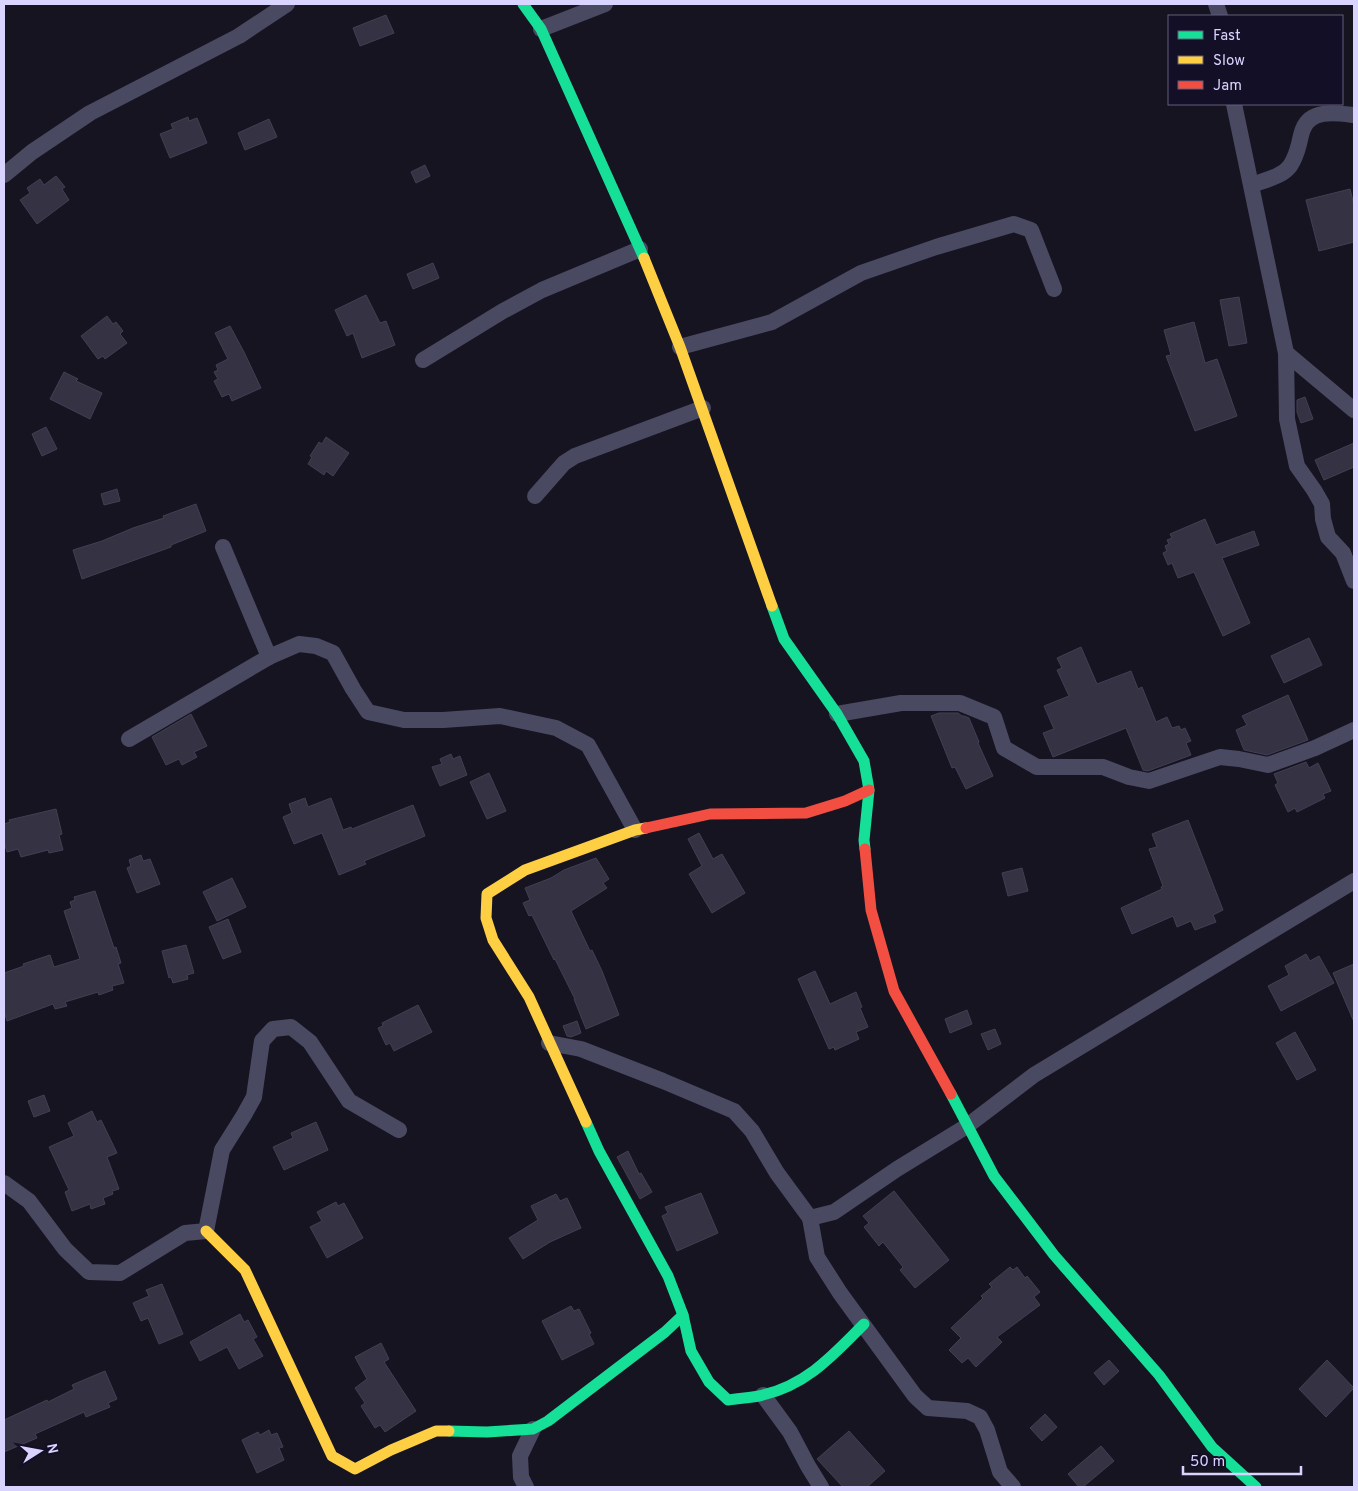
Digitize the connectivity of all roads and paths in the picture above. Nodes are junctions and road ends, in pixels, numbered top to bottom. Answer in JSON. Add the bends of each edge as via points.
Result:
{"nodes":[{"id":1,"x":287,"y":4,"type":"edge"},
{"id":2,"x":523,"y":4,"type":"edge"},
{"id":3,"x":605,"y":4,"type":"edge"},
{"id":4,"x":541,"y":29,"type":"junction"},
{"id":5,"x":1234,"y":105,"type":"edge"},
{"id":6,"x":1354,"y":114,"type":"edge"},
{"id":7,"x":4,"y":175,"type":"edge"},
{"id":8,"x":1252,"y":185,"type":"junction"},
{"id":9,"x":640,"y":249,"type":"junction"},
{"id":10,"x":1054,"y":289,"type":"dead end"},
{"id":11,"x":680,"y":346,"type":"junction"},
{"id":12,"x":1286,"y":353,"type":"junction"},
{"id":13,"x":423,"y":360,"type":"dead end"},
{"id":14,"x":703,"y":408,"type":"junction"},
{"id":15,"x":1354,"y":410,"type":"edge"},
{"id":16,"x":535,"y":496,"type":"dead end"},
{"id":17,"x":223,"y":547,"type":"dead end"},
{"id":18,"x":1354,"y":581,"type":"edge"},
{"id":19,"x":269,"y":657,"type":"junction"},
{"id":20,"x":837,"y":714,"type":"junction"},
{"id":21,"x":1354,"y":730,"type":"edge"},
{"id":22,"x":129,"y":739,"type":"dead end"},
{"id":23,"x":869,"y":790,"type":"junction"},
{"id":24,"x":635,"y":830,"type":"junction"},
{"id":25,"x":1354,"y":881,"type":"edge"},
{"id":26,"x":549,"y":1043,"type":"junction"},
{"id":27,"x":968,"y":1126,"type":"junction"},
{"id":28,"x":399,"y":1130,"type":"dead end"},
{"id":29,"x":4,"y":1183,"type":"edge"},
{"id":30,"x":810,"y":1218,"type":"junction"},
{"id":31,"x":206,"y":1231,"type":"junction"},
{"id":32,"x":683,"y":1315,"type":"junction"},
{"id":33,"x":864,"y":1324,"type":"junction"},
{"id":34,"x":763,"y":1395,"type":"junction"},
{"id":35,"x":533,"y":1429,"type":"junction"},
{"id":36,"x":526,"y":1487,"type":"edge"},
{"id":37,"x":821,"y":1487,"type":"edge"},
{"id":38,"x":1013,"y":1487,"type":"edge"},
{"id":39,"x":1256,"y":1487,"type":"edge"}],
"edges":[{"from":1,"to":7,"type":"street","via":[[239,36],[90,113]]},
{"from":2,"to":4,"type":"street"},
{"from":3,"to":4,"type":"street"},
{"from":4,"to":9,"type":"street"},
{"from":5,"to":8,"type":"street"},
{"from":6,"to":8,"type":"street","via":[[1332,113],[1308,120],[1290,166]]},
{"from":8,"to":12,"type":"street"},
{"from":9,"to":11,"type":"street"},
{"from":9,"to":13,"type":"street","via":[[542,290]]},
{"from":10,"to":11,"type":"street","via":[[1031,230],[1014,224],[861,273],[772,322]]},
{"from":11,"to":14,"type":"street"},
{"from":12,"to":15,"type":"street"},
{"from":12,"to":18,"type":"street","via":[[1287,419],[1297,466],[1322,504],[1328,538],[1343,553]]},
{"from":14,"to":16,"type":"street","via":[[575,456],[564,463]]},
{"from":14,"to":20,"type":"street","via":[[784,639]]},
{"from":17,"to":19,"type":"street"},
{"from":19,"to":22,"type":"street"},
{"from":19,"to":24,"type":"street","via":[[299,644],[333,653],[368,712],[404,720],[500,716],[556,728],[588,745]]},
{"from":20,"to":21,"type":"street","via":[[901,703],[960,703],[994,718],[1004,748],[1037,767],[1103,767],[1129,777],[1149,780],[1220,757],[1268,765]]},
{"from":20,"to":23,"type":"street","via":[[864,761]]},
{"from":23,"to":24,"type":"street","via":[[806,812],[710,814]]},
{"from":23,"to":27,"type":"street","via":[[864,840],[872,910],[894,991]]},
{"from":24,"to":26,"type":"street","via":[[525,870],[487,894],[486,918],[493,940],[528,997]]},
{"from":25,"to":27,"type":"street","via":[[1034,1075]]},
{"from":26,"to":30,"type":"street","via":[[581,1049],[734,1111],[752,1131],[776,1174]]},
{"from":26,"to":32,"type":"street","via":[[599,1151],[668,1276]]},
{"from":27,"to":30,"type":"street","via":[[834,1212]]},
{"from":27,"to":39,"type":"street","via":[[994,1176],[1054,1255],[1159,1375],[1212,1447]]},
{"from":28,"to":31,"type":"street","via":[[349,1101],[310,1042],[291,1027],[273,1029],[262,1040],[254,1097],[222,1150]]},
{"from":29,"to":31,"type":"street","via":[[29,1201],[65,1249],[89,1272],[120,1273],[185,1232]]},
{"from":30,"to":33,"type":"street","via":[[817,1257]]},
{"from":31,"to":35,"type":"street","via":[[245,1270],[332,1456],[355,1469],[436,1430],[487,1432]]},
{"from":32,"to":34,"type":"street","via":[[692,1351],[709,1382],[728,1400]]},
{"from":32,"to":35,"type":"street","via":[[548,1421]]},
{"from":33,"to":34,"type":"street","via":[[824,1364],[796,1383]]},
{"from":33,"to":38,"type":"street","via":[[915,1396],[928,1408],[967,1411],[980,1417],[1000,1472]]},
{"from":34,"to":37,"type":"street","via":[[790,1432]]},
{"from":35,"to":36,"type":"street","via":[[520,1456],[521,1477]]}]}
